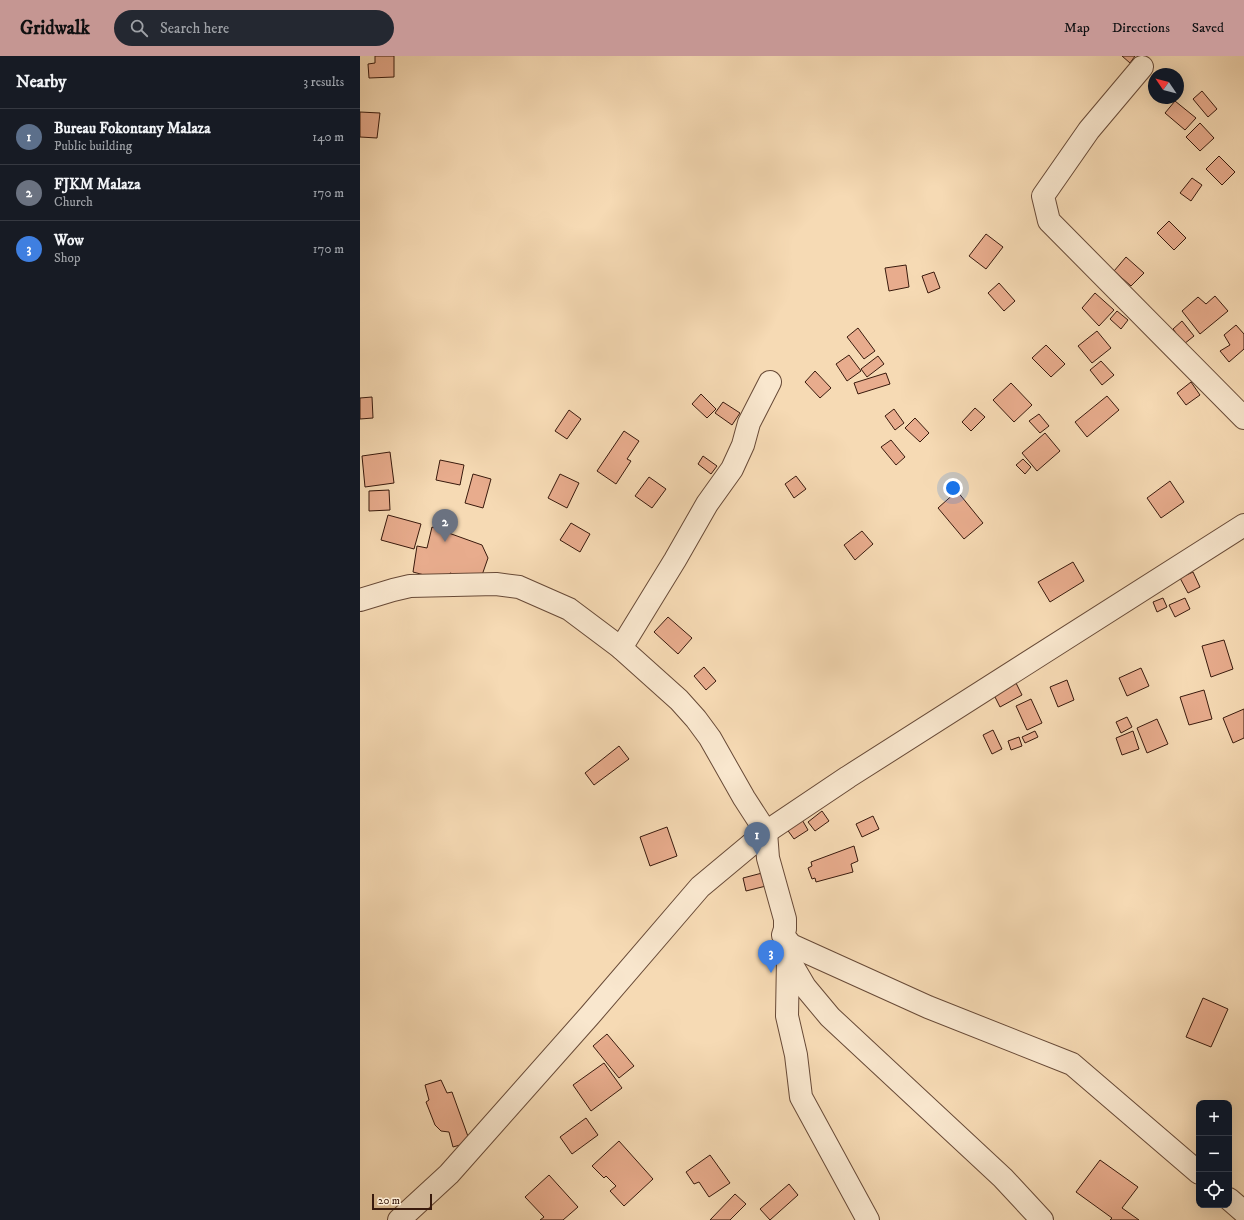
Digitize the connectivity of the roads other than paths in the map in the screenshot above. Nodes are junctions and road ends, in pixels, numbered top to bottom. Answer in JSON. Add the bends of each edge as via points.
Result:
{"nodes":[{"id":1,"x":1142,"y":67,"type":"dead end"},
{"id":2,"x":770,"y":382,"type":"dead end"},
{"id":3,"x":1244,"y":418,"type":"edge"},
{"id":4,"x":1244,"y":525,"type":"edge"},
{"id":5,"x":360,"y":600,"type":"edge"},
{"id":6,"x":621,"y":648,"type":"junction"},
{"id":7,"x":766,"y":832,"type":"junction"},
{"id":8,"x":789,"y":952,"type":"junction"},
{"id":9,"x":1198,"y":1172,"type":"edge"},
{"id":10,"x":1232,"y":1202,"type":"edge"},
{"id":11,"x":1244,"y":1212,"type":"edge"},
{"id":12,"x":399,"y":1220,"type":"edge"},
{"id":13,"x":868,"y":1220,"type":"edge"},
{"id":14,"x":1042,"y":1220,"type":"edge"}],
"edges":[{"from":1,"to":3,"type":"street","via":[[1089,130],[1043,196],[1049,222]]},
{"from":2,"to":6,"type":"street","via":[[749,422],[743,445],[732,469],[707,504]]},
{"from":4,"to":7,"type":"street"},
{"from":5,"to":6,"type":"street","via":[[410,586],[496,584],[519,588],[568,609]]},
{"from":6,"to":7,"type":"street","via":[[679,700],[696,719]]},
{"from":7,"to":8,"type":"street","via":[[768,858],[785,919],[783,935]]},
{"from":7,"to":12,"type":"street","via":[[700,887],[449,1174]]},
{"from":8,"to":9,"type":"street","via":[[1072,1064]]},
{"from":8,"to":13,"type":"street","via":[[787,1016],[796,1055],[801,1097]]},
{"from":8,"to":14,"type":"street","via":[[805,987],[830,1017],[1003,1178]]},
{"from":10,"to":11,"type":"street"}]}
